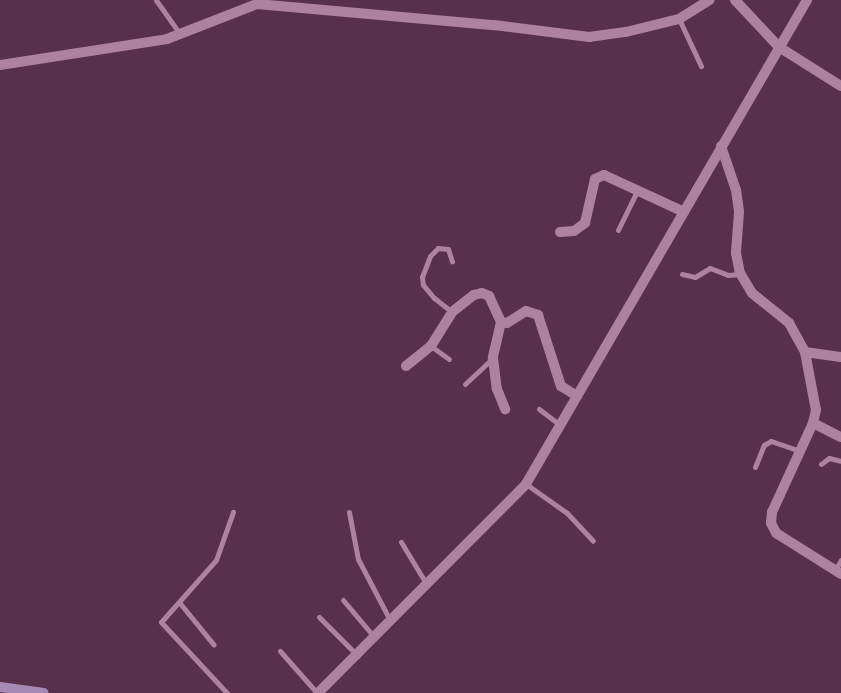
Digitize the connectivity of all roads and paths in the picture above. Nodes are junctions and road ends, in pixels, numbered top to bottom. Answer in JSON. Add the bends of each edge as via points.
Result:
{"nodes":[{"id":1,"x":156,"y":0,"type":"edge"},
{"id":2,"x":710,"y":0,"type":"edge"},
{"id":3,"x":735,"y":0,"type":"edge"},
{"id":4,"x":806,"y":0,"type":"edge"},
{"id":5,"x":252,"y":3,"type":"edge"},
{"id":6,"x":679,"y":19,"type":"junction"},
{"id":7,"x":180,"y":35,"type":"junction"},
{"id":8,"x":779,"y":47,"type":"junction"},
{"id":9,"x":0,"y":65,"type":"edge"},
{"id":10,"x":701,"y":66,"type":"dead end"},
{"id":11,"x":841,"y":86,"type":"edge"},
{"id":12,"x":721,"y":146,"type":"junction"},
{"id":13,"x":638,"y":188,"type":"junction"},
{"id":14,"x":684,"y":212,"type":"junction"},
{"id":15,"x":618,"y":230,"type":"dead end"},
{"id":16,"x":560,"y":232,"type":"dead end"},
{"id":17,"x":452,"y":261,"type":"dead end"},
{"id":18,"x":682,"y":274,"type":"dead end"},
{"id":19,"x":740,"y":274,"type":"junction"},
{"id":20,"x":452,"y":312,"type":"junction"},
{"id":21,"x":501,"y":322,"type":"junction"},
{"id":22,"x":431,"y":346,"type":"junction"},
{"id":23,"x":805,"y":352,"type":"junction"},
{"id":24,"x":841,"y":357,"type":"edge"},
{"id":25,"x":493,"y":358,"type":"junction"},
{"id":26,"x":449,"y":359,"type":"dead end"},
{"id":27,"x":406,"y":366,"type":"dead end"},
{"id":28,"x":465,"y":384,"type":"dead end"},
{"id":29,"x":577,"y":396,"type":"junction"},
{"id":30,"x":505,"y":409,"type":"dead end"},
{"id":31,"x":540,"y":409,"type":"dead end"},
{"id":32,"x":813,"y":423,"type":"junction"},
{"id":33,"x":560,"y":425,"type":"junction"},
{"id":34,"x":841,"y":437,"type":"edge"},
{"id":35,"x":800,"y":452,"type":"junction"},
{"id":36,"x":841,"y":461,"type":"edge"},
{"id":37,"x":821,"y":464,"type":"dead end"},
{"id":38,"x":755,"y":467,"type":"dead end"},
{"id":39,"x":526,"y":484,"type":"junction"},
{"id":40,"x":233,"y":512,"type":"dead end"},
{"id":41,"x":349,"y":512,"type":"dead end"},
{"id":42,"x":592,"y":541,"type":"dead end"},
{"id":43,"x":401,"y":542,"type":"dead end"},
{"id":44,"x":841,"y":560,"type":"edge"},
{"id":45,"x":838,"y":572,"type":"edge"},
{"id":46,"x":427,"y":585,"type":"junction"},
{"id":47,"x":343,"y":600,"type":"dead end"},
{"id":48,"x":179,"y":602,"type":"junction"},
{"id":49,"x":319,"y":617,"type":"dead end"},
{"id":50,"x":391,"y":623,"type":"junction"},
{"id":51,"x":376,"y":638,"type":"junction"},
{"id":52,"x":214,"y":644,"type":"dead end"},
{"id":53,"x":280,"y":651,"type":"dead end"},
{"id":54,"x":358,"y":656,"type":"junction"},
{"id":55,"x":0,"y":687,"type":"edge"},
{"id":56,"x":44,"y":693,"type":"edge"},
{"id":57,"x":227,"y":693,"type":"edge"},
{"id":58,"x":318,"y":693,"type":"edge"}],
"edges":[{"from":1,"to":7,"type":"lane"},
{"from":2,"to":6,"type":"street"},
{"from":3,"to":8,"type":"street"},
{"from":4,"to":8,"type":"street"},
{"from":5,"to":6,"type":"street","via":[[494,25],[570,37],[619,34]]},
{"from":5,"to":7,"type":"street"},
{"from":6,"to":10,"type":"lane"},
{"from":7,"to":9,"type":"street"},
{"from":8,"to":11,"type":"street"},
{"from":8,"to":12,"type":"street"},
{"from":12,"to":14,"type":"street"},
{"from":12,"to":19,"type":"street","via":[[736,190],[739,212],[736,253]]},
{"from":13,"to":14,"type":"street"},
{"from":13,"to":15,"type":"lane"},
{"from":13,"to":16,"type":"street","via":[[610,176],[599,176],[593,185],[585,223],[574,231]]},
{"from":14,"to":29,"type":"street"},
{"from":17,"to":20,"type":"lane","via":[[448,249],[438,248],[430,256],[422,277],[423,285],[434,298]]},
{"from":18,"to":19,"type":"lane","via":[[694,277],[710,268],[728,275]]},
{"from":19,"to":23,"type":"street","via":[[752,293],[789,323]]},
{"from":20,"to":21,"type":"street","via":[[474,295],[482,293],[489,296]]},
{"from":20,"to":22,"type":"street"},
{"from":21,"to":25,"type":"street"},
{"from":21,"to":29,"type":"street","via":[[507,323],[526,311],[538,315],[561,386]]},
{"from":22,"to":26,"type":"lane"},
{"from":22,"to":27,"type":"street"},
{"from":23,"to":24,"type":"street"},
{"from":23,"to":32,"type":"street","via":[[816,410]]},
{"from":25,"to":28,"type":"lane"},
{"from":25,"to":30,"type":"street","via":[[497,389]]},
{"from":29,"to":33,"type":"street"},
{"from":31,"to":33,"type":"lane"},
{"from":32,"to":34,"type":"street"},
{"from":32,"to":35,"type":"street"},
{"from":33,"to":39,"type":"street"},
{"from":35,"to":38,"type":"lane","via":[[771,441],[764,445]]},
{"from":35,"to":45,"type":"street","via":[[772,512],[771,523],[776,533]]},
{"from":36,"to":37,"type":"lane","via":[[828,458]]},
{"from":39,"to":42,"type":"lane","via":[[566,513]]},
{"from":39,"to":46,"type":"street"},
{"from":40,"to":48,"type":"lane","via":[[216,560]]},
{"from":41,"to":50,"type":"lane","via":[[358,559]]},
{"from":43,"to":46,"type":"lane"},
{"from":44,"to":45,"type":"lane"},
{"from":46,"to":50,"type":"street"},
{"from":47,"to":51,"type":"lane"},
{"from":48,"to":52,"type":"lane"},
{"from":48,"to":57,"type":"lane","via":[[161,622]]},
{"from":49,"to":54,"type":"lane"},
{"from":50,"to":51,"type":"street"},
{"from":51,"to":54,"type":"street"},
{"from":53,"to":58,"type":"lane"},
{"from":54,"to":58,"type":"street"},
{"from":55,"to":56,"type":"main road"}]}
